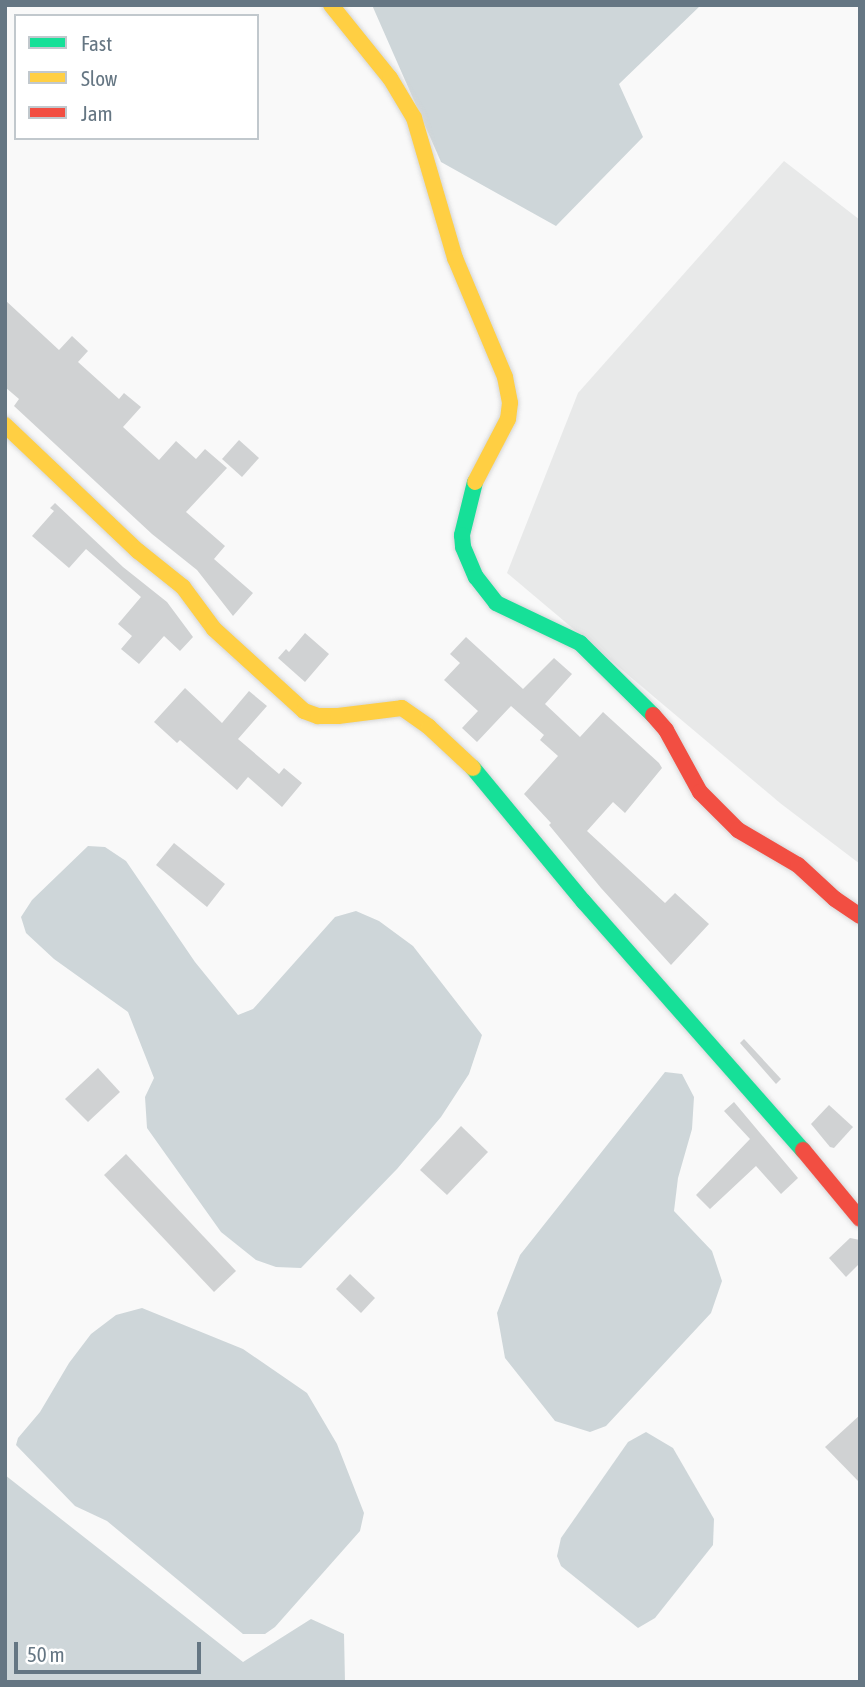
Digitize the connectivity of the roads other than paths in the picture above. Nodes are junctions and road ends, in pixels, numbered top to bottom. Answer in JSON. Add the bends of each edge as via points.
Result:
{"nodes":[{"id":1,"x":331,"y":5,"type":"edge"},
{"id":2,"x":5,"y":425,"type":"edge"},
{"id":3,"x":860,"y":916,"type":"edge"},
{"id":4,"x":860,"y":1219,"type":"edge"}],
"edges":[{"from":1,"to":3,"type":"street","via":[[390,78],[414,118],[455,258],[505,377],[508,419],[476,480],[462,535],[476,577],[496,603],[580,643],[666,730],[700,792],[738,831],[798,865]]},
{"from":2,"to":4,"type":"street","via":[[138,551],[183,587],[214,629],[304,711],[338,716],[402,708],[429,727],[480,775],[584,902],[775,1115]]}]}
